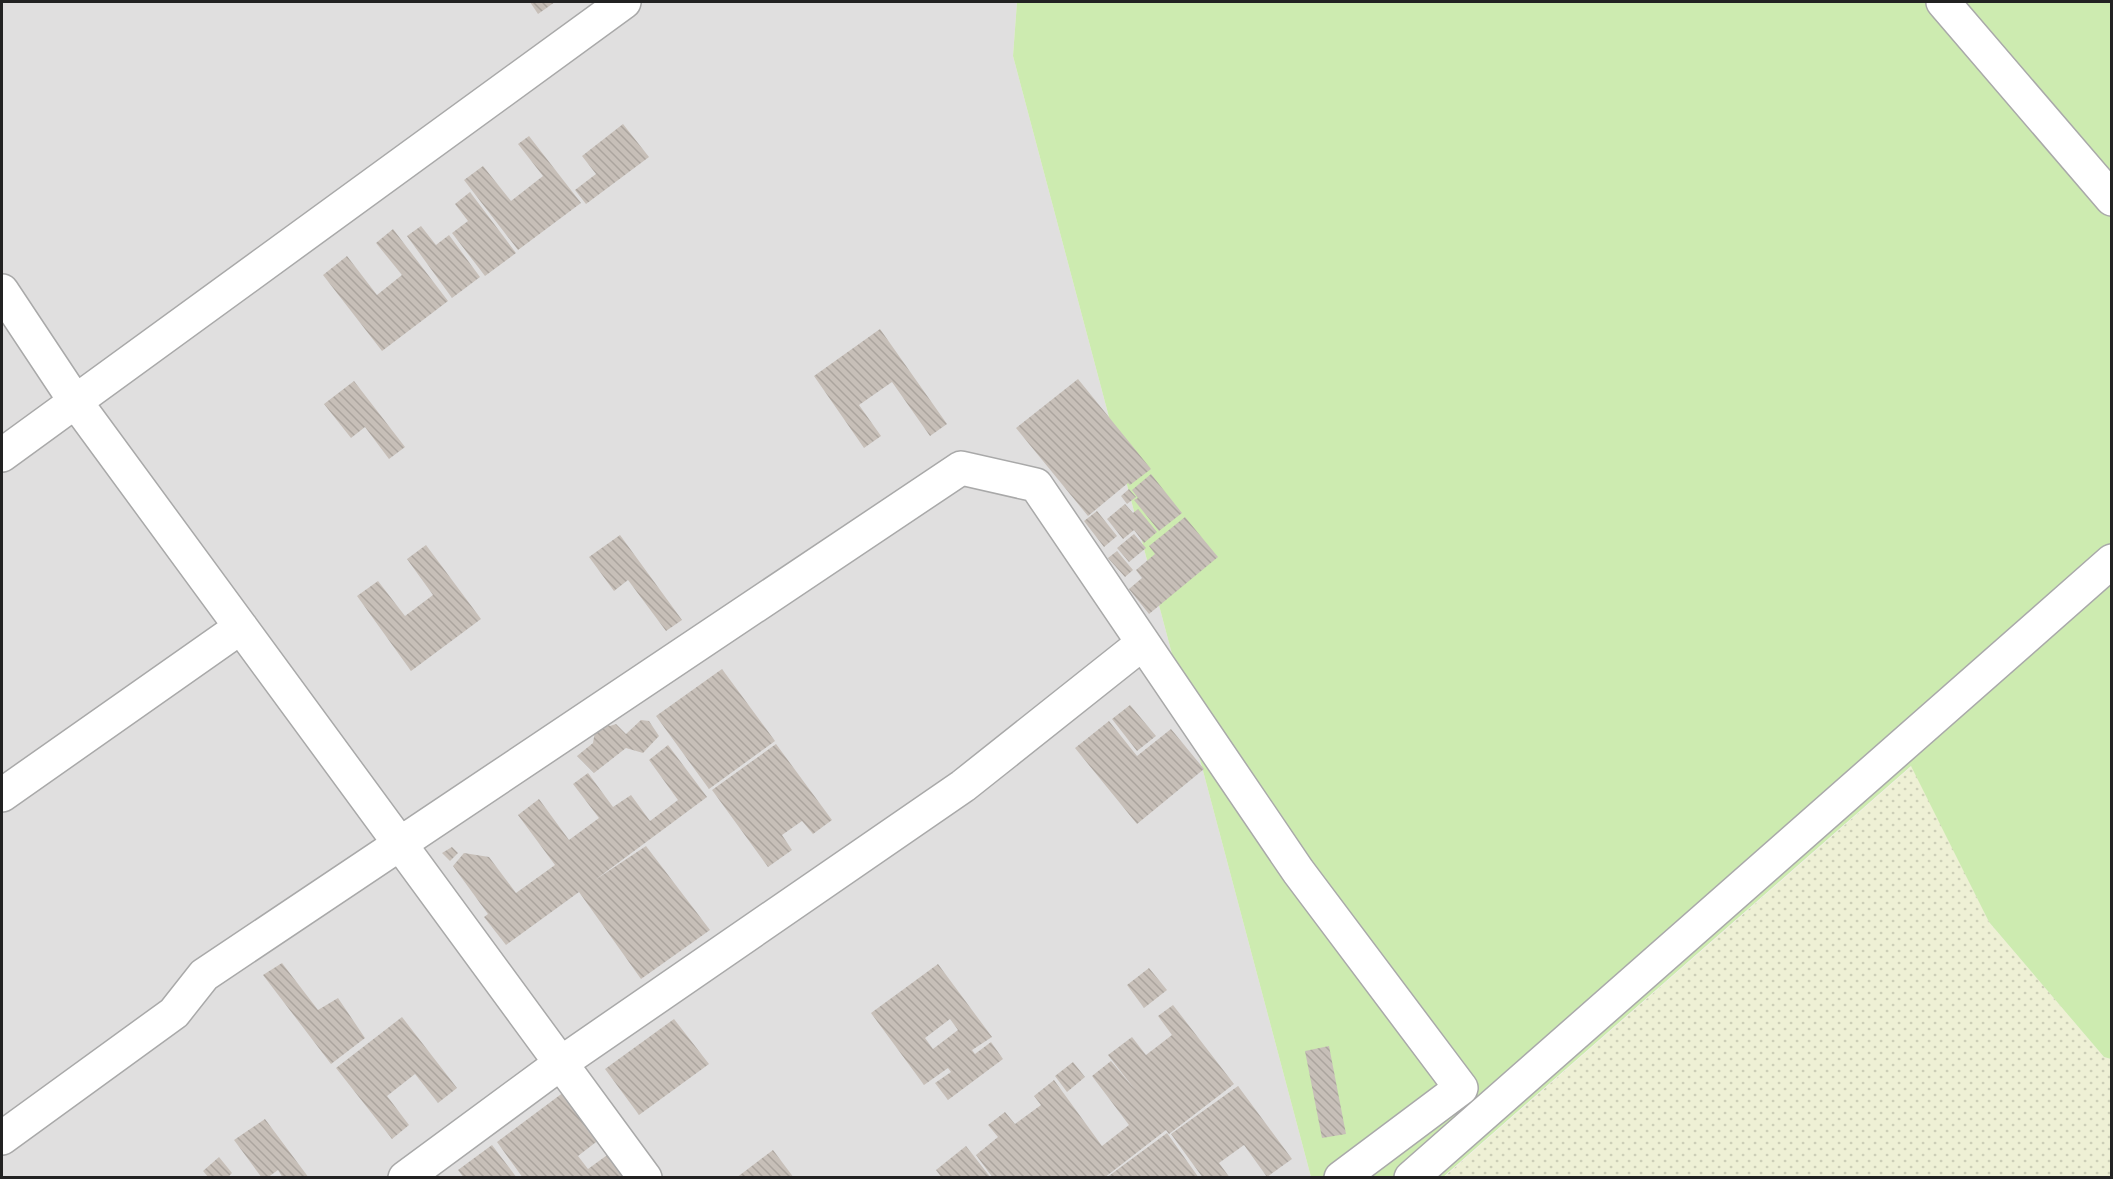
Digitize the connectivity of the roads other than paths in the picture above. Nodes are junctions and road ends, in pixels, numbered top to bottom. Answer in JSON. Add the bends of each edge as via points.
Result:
{"nodes":[{"id":1,"x":624,"y":2,"type":"edge"},
{"id":2,"x":1943,"y":2,"type":"edge"},
{"id":3,"x":2112,"y":199,"type":"edge"},
{"id":4,"x":2,"y":291,"type":"edge"},
{"id":5,"x":75,"y":400,"type":"junction"},
{"id":6,"x":2,"y":455,"type":"edge"},
{"id":7,"x":2112,"y":561,"type":"edge"},
{"id":8,"x":241,"y":627,"type":"junction"},
{"id":9,"x":1143,"y":643,"type":"junction"},
{"id":10,"x":2,"y":795,"type":"edge"},
{"id":11,"x":400,"y":843,"type":"junction"},
{"id":12,"x":561,"y":1063,"type":"junction"},
{"id":13,"x":2,"y":1138,"type":"edge"},
{"id":14,"x":405,"y":1178,"type":"edge"},
{"id":15,"x":645,"y":1178,"type":"edge"},
{"id":16,"x":1341,"y":1178,"type":"edge"},
{"id":17,"x":1411,"y":1178,"type":"edge"}],
"edges":[{"from":1,"to":5,"type":"street"},
{"from":2,"to":3,"type":"street"},
{"from":4,"to":5,"type":"street"},
{"from":5,"to":6,"type":"street"},
{"from":5,"to":8,"type":"street"},
{"from":7,"to":17,"type":"street"},
{"from":8,"to":10,"type":"street"},
{"from":8,"to":11,"type":"street"},
{"from":9,"to":11,"type":"street","via":[[1036,485],[961,468]]},
{"from":9,"to":12,"type":"street","via":[[963,786]]},
{"from":9,"to":16,"type":"street","via":[[1298,871],[1461,1088]]},
{"from":11,"to":12,"type":"street"},
{"from":11,"to":13,"type":"street","via":[[204,975],[174,1013]]},
{"from":12,"to":14,"type":"street"},
{"from":12,"to":15,"type":"street"}]}
